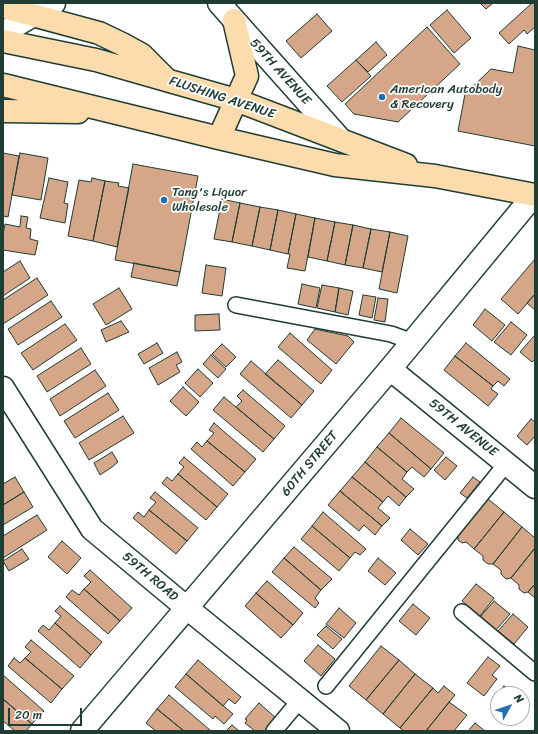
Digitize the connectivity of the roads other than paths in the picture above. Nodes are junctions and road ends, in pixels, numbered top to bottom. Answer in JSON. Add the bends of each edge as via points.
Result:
{"nodes":[{"id":1,"x":54,"y":3,"type":"edge"},
{"id":2,"x":218,"y":3,"type":"edge"},
{"id":3,"x":3,"y":7,"type":"edge"},
{"id":4,"x":33,"y":15,"type":"junction"},
{"id":5,"x":234,"y":20,"type":"junction"},
{"id":6,"x":3,"y":33,"type":"edge"},
{"id":7,"x":3,"y":41,"type":"edge"},
{"id":8,"x":168,"y":80,"type":"junction"},
{"id":9,"x":3,"y":85,"type":"edge"},
{"id":10,"x":236,"y":100,"type":"junction"},
{"id":11,"x":3,"y":111,"type":"edge"},
{"id":12,"x":117,"y":113,"type":"junction"},
{"id":13,"x":219,"y":138,"type":"junction"},
{"id":14,"x":341,"y":140,"type":"junction"},
{"id":15,"x":435,"y":176,"type":"junction"},
{"id":16,"x":535,"y":195,"type":"edge"},
{"id":17,"x":236,"y":305,"type":"dead end"},
{"id":18,"x":413,"y":342,"type":"junction"},
{"id":19,"x":390,"y":370,"type":"junction"},
{"id":20,"x":3,"y":388,"type":"edge"},
{"id":21,"x":506,"y":464,"type":"junction"},
{"id":22,"x":535,"y":487,"type":"edge"},
{"id":23,"x":187,"y":608,"type":"junction"},
{"id":24,"x":462,"y":612,"type":"dead end"},
{"id":25,"x":535,"y":673,"type":"edge"},
{"id":26,"x":326,"y":686,"type":"dead end"},
{"id":27,"x":300,"y":700,"type":"junction"},
{"id":28,"x":82,"y":731,"type":"edge"},
{"id":29,"x":274,"y":731,"type":"edge"},
{"id":30,"x":338,"y":731,"type":"edge"}],
"edges":[{"from":1,"to":4,"type":"street"},
{"from":2,"to":5,"type":"street","name":"59TH AVENUE"},
{"from":3,"to":4,"type":"main road"},
{"from":4,"to":6,"type":"street"},
{"from":4,"to":8,"type":"main road","via":[[99,33],[122,44],[142,55]]},
{"from":5,"to":10,"type":"main road","via":[[247,76]]},
{"from":5,"to":14,"type":"street","name":"59TH AVENUE"},
{"from":7,"to":8,"type":"main road","name":"FLUSHING AVENUE","via":[[96,60]]},
{"from":8,"to":10,"type":"main road","name":"FLUSHING AVENUE"},
{"from":9,"to":12,"type":"main road","name":"FLUSHING AVENUE"},
{"from":10,"to":13,"type":"main road"},
{"from":10,"to":14,"type":"main road","name":"FLUSHING AVENUE"},
{"from":11,"to":12,"type":"main road"},
{"from":12,"to":13,"type":"main road","name":"FLUSHING AVENUE"},
{"from":13,"to":15,"type":"main road","name":"FLUSHING AVENUE","via":[[335,165]]},
{"from":14,"to":15,"type":"main road","name":"FLUSHING AVENUE"},
{"from":15,"to":16,"type":"main road","name":"FLUSHING AVENUE"},
{"from":16,"to":18,"type":"street","name":"60TH STREET"},
{"from":17,"to":18,"type":"lane","via":[[391,334]]},
{"from":18,"to":19,"type":"street","name":"60TH STREET"},
{"from":19,"to":21,"type":"street","name":"59TH AVENUE"},
{"from":19,"to":23,"type":"street","name":"60TH STREET"},
{"from":20,"to":23,"type":"street","name":"59TH ROAD","via":[[92,529]]},
{"from":21,"to":22,"type":"street","name":"59TH AVENUE"},
{"from":21,"to":26,"type":"lane"},
{"from":23,"to":27,"type":"street","name":"59TH ROAD"},
{"from":23,"to":28,"type":"street","name":"60TH STREET"},
{"from":24,"to":25,"type":"lane"},
{"from":27,"to":29,"type":"lane"},
{"from":27,"to":30,"type":"street","name":"59TH ROAD"}]}
